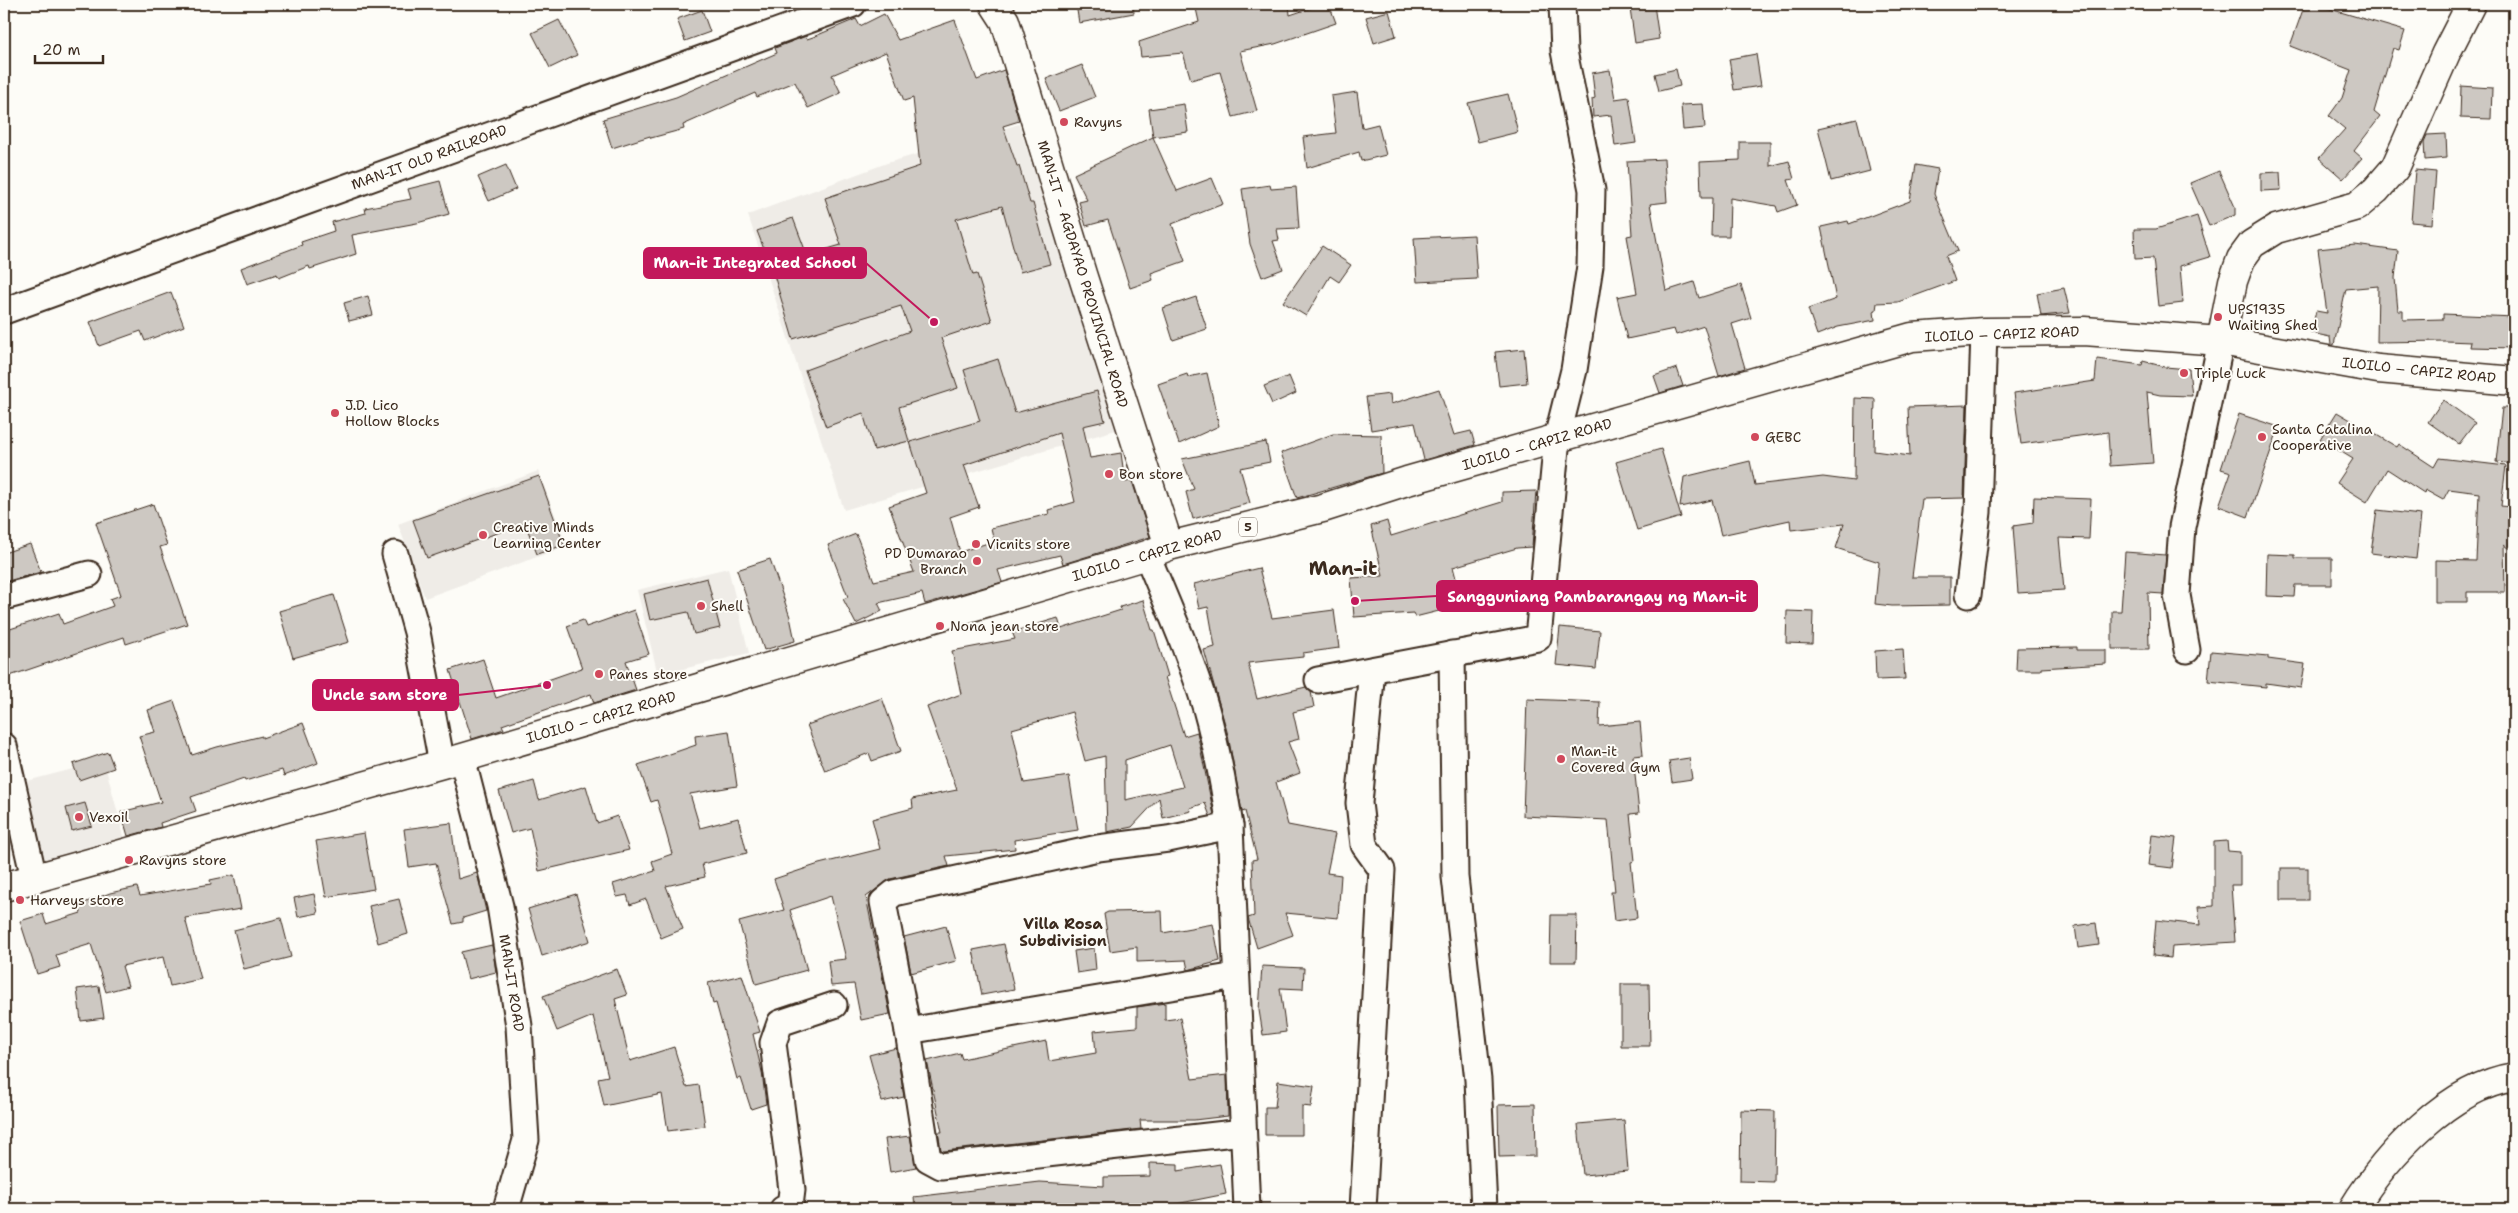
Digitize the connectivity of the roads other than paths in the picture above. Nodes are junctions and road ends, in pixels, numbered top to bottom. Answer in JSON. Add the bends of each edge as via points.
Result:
{"nodes":[{"id":1,"x":853,"y":4,"type":"edge"},
{"id":2,"x":994,"y":4,"type":"edge"},
{"id":3,"x":1562,"y":4,"type":"edge"},
{"id":4,"x":2471,"y":4,"type":"edge"},
{"id":5,"x":4,"y":311,"type":"edge"},
{"id":6,"x":1984,"y":332,"type":"junction"},
{"id":7,"x":2221,"y":340,"type":"junction"},
{"id":8,"x":2514,"y":381,"type":"edge"},
{"id":9,"x":1557,"y":438,"type":"junction"},
{"id":10,"x":1158,"y":551,"type":"junction"},
{"id":11,"x":394,"y":554,"type":"dead end"},
{"id":12,"x":90,"y":574,"type":"dead end"},
{"id":13,"x":1968,"y":595,"type":"dead end"},
{"id":14,"x":4,"y":597,"type":"edge"},
{"id":15,"x":2187,"y":650,"type":"dead end"},
{"id":16,"x":1452,"y":654,"type":"junction"},
{"id":17,"x":1372,"y":670,"type":"junction"},
{"id":18,"x":1318,"y":680,"type":"dead end"},
{"id":19,"x":4,"y":746,"type":"edge"},
{"id":20,"x":452,"y":761,"type":"junction"},
{"id":21,"x":1230,"y":826,"type":"junction"},
{"id":22,"x":34,"y":878,"type":"junction"},
{"id":23,"x":4,"y":887,"type":"edge"},
{"id":24,"x":1236,"y":976,"type":"junction"},
{"id":25,"x":834,"y":1005,"type":"dead end"},
{"id":26,"x":908,"y":1032,"type":"junction"},
{"id":27,"x":2514,"y":1077,"type":"edge"},
{"id":28,"x":1243,"y":1132,"type":"junction"},
{"id":29,"x":506,"y":1209,"type":"edge"},
{"id":30,"x":783,"y":1209,"type":"edge"},
{"id":31,"x":1247,"y":1209,"type":"edge"},
{"id":32,"x":1363,"y":1209,"type":"edge"},
{"id":33,"x":1484,"y":1209,"type":"edge"},
{"id":34,"x":2353,"y":1209,"type":"edge"}],
"edges":[{"from":1,"to":5,"type":"street","name":"MAN-IT OLD RAILROAD"},
{"from":2,"to":10,"type":"main road","name":"MAN-IT – AGDAYAO PROVINCIAL ROAD","via":[[1005,21],[1082,274]]},
{"from":3,"to":9,"type":"street","via":[[1564,52],[1592,190],[1590,266],[1574,370]]},
{"from":4,"to":7,"type":"main road","via":[[2395,168],[2358,206],[2276,229],[2252,244],[2241,259],[2233,281]]},
{"from":6,"to":7,"type":"main road","name":"ILOILO – CAPIZ ROAD","number":"5","via":[[2084,331]]},
{"from":6,"to":9,"type":"main road","name":"ILOILO – CAPIZ ROAD","number":"5","via":[[1912,337]]},
{"from":6,"to":13,"type":"street","via":[[1978,512]]},
{"from":7,"to":8,"type":"main road","name":"ILOILO – CAPIZ ROAD","number":"5","via":[[2378,369]]},
{"from":7,"to":15,"type":"street","via":[[2182,527],[2177,595]]},
{"from":9,"to":10,"type":"main road","name":"ILOILO – CAPIZ ROAD","number":"5","via":[[1323,508]]},
{"from":9,"to":16,"type":"street","via":[[1538,638]]},
{"from":10,"to":20,"type":"main road","name":"ILOILO – CAPIZ ROAD","number":"5"},
{"from":10,"to":21,"type":"street","via":[[1206,709],[1221,768]]},
{"from":11,"to":20,"type":"street","name":"MAN-IT ROAD"},
{"from":12,"to":14,"type":"street"},
{"from":16,"to":17,"type":"street"},
{"from":16,"to":33,"type":"street","via":[[1455,877],[1478,1080]]},
{"from":17,"to":18,"type":"street"},
{"from":17,"to":32,"type":"street","via":[[1360,802],[1364,845],[1382,870]]},
{"from":19,"to":22,"type":"street"},
{"from":20,"to":22,"type":"main road","name":"ILOILO – CAPIZ ROAD","number":"5"},
{"from":20,"to":29,"type":"street","name":"MAN-IT ROAD","via":[[500,906],[519,1026],[526,1140]]},
{"from":21,"to":24,"type":"street"},
{"from":21,"to":26,"type":"street","via":[[1168,839],[1098,848],[894,894],[883,902]]},
{"from":22,"to":23,"type":"main road","name":"ILOILO – CAPIZ ROAD","number":"5"},
{"from":24,"to":26,"type":"street"},
{"from":24,"to":28,"type":"street"},
{"from":25,"to":30,"type":"street","via":[[780,1023],[773,1043],[792,1190],[790,1206]]},
{"from":26,"to":28,"type":"street","via":[[928,1159],[941,1166]]},
{"from":27,"to":34,"type":"main road","via":[[2462,1096],[2424,1124],[2391,1157]]},
{"from":28,"to":31,"type":"street"}]}
